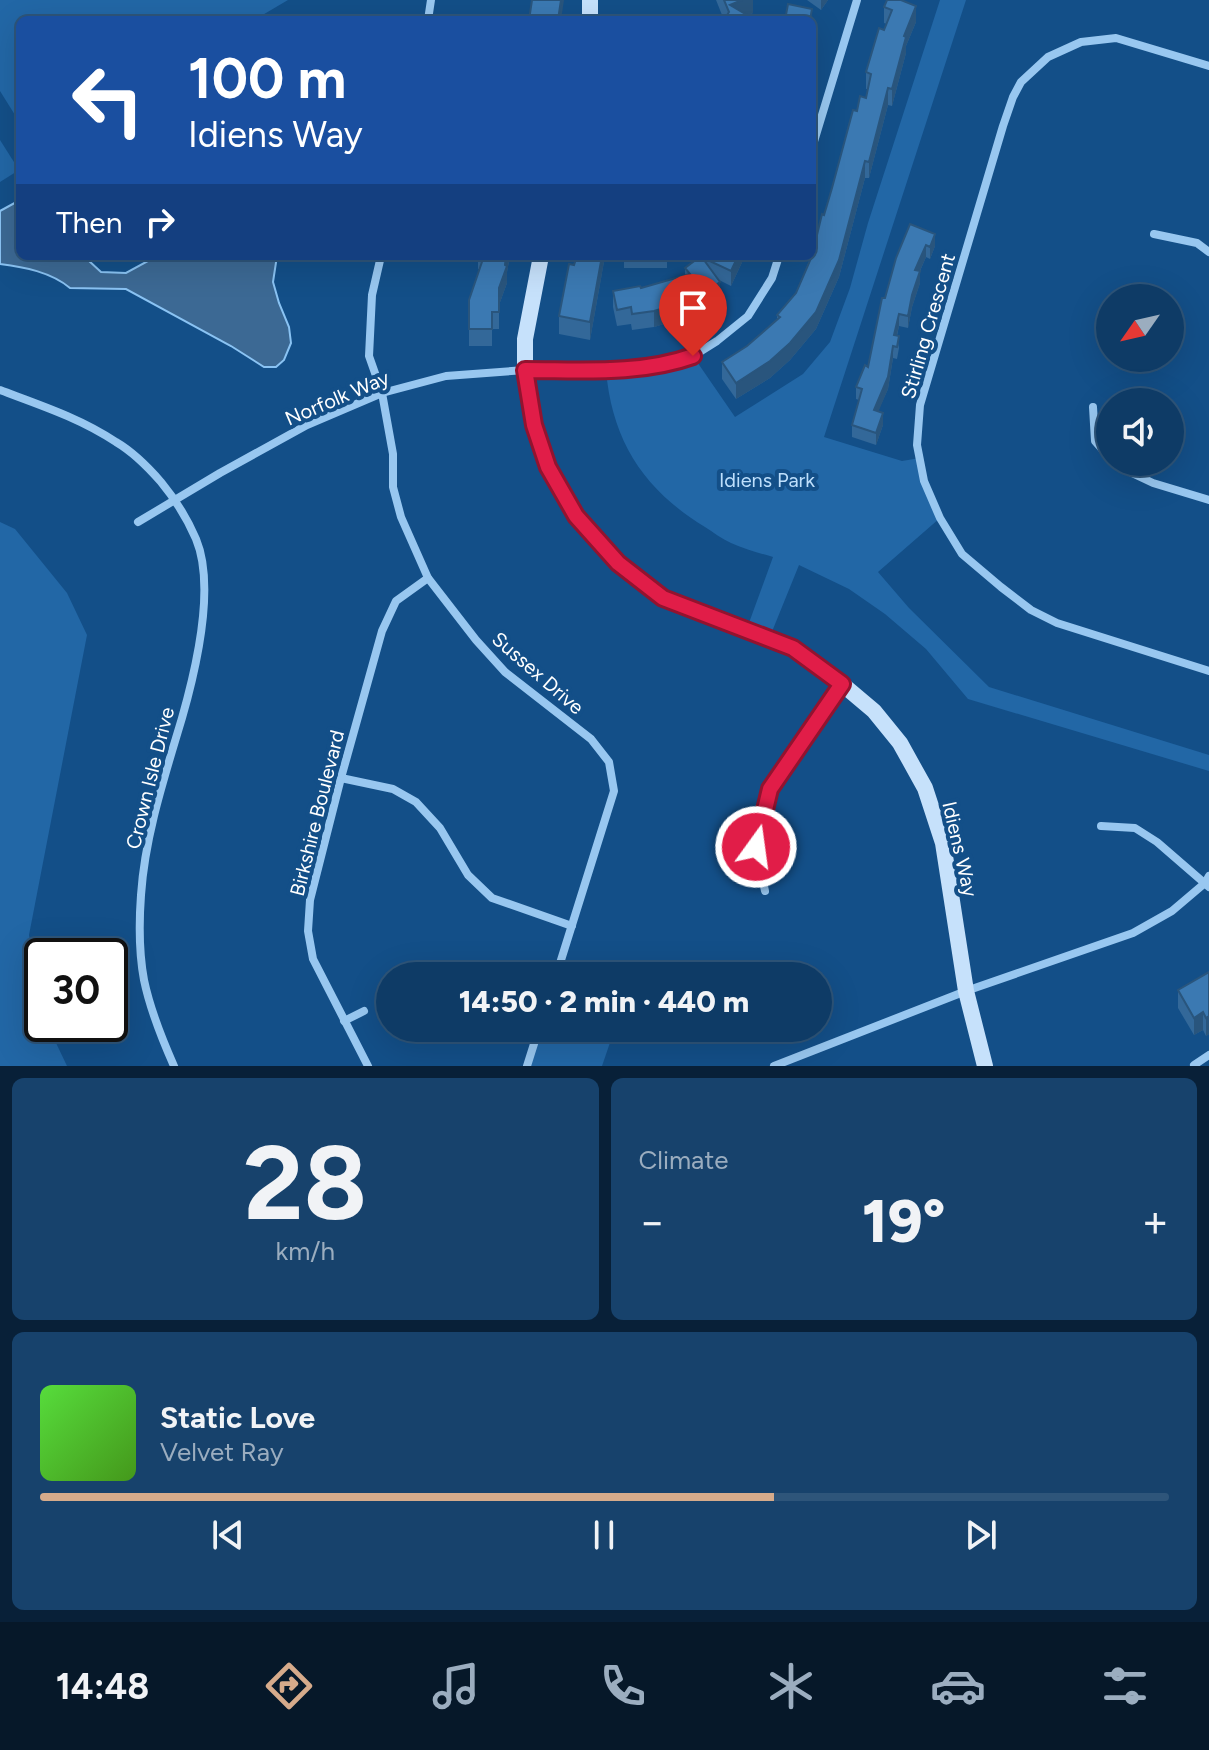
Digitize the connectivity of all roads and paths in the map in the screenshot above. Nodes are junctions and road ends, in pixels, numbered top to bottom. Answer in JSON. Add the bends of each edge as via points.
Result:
{"nodes":[{"id":1,"x":857,"y":0,"type":"edge"},
{"id":2,"x":1209,"y":66,"type":"edge"},
{"id":3,"x":816,"y":135,"type":"edge"},
{"id":4,"x":1154,"y":234,"type":"dead end"},
{"id":5,"x":1209,"y":252,"type":"edge"},
{"id":6,"x":380,"y":260,"type":"edge"},
{"id":7,"x":540,"y":260,"type":"edge"},
{"id":8,"x":778,"y":260,"type":"edge"},
{"id":9,"x":525,"y":370,"type":"junction"},
{"id":10,"x":0,"y":390,"type":"edge"},
{"id":11,"x":382,"y":393,"type":"junction"},
{"id":12,"x":1093,"y":407,"type":"dead end"},
{"id":13,"x":1096,"y":442,"type":"edge"},
{"id":14,"x":1138,"y":476,"type":"edge"},
{"id":15,"x":176,"y":500,"type":"junction"},
{"id":16,"x":1209,"y":500,"type":"edge"},
{"id":17,"x":138,"y":522,"type":"dead end"},
{"id":18,"x":428,"y":578,"type":"junction"},
{"id":19,"x":1209,"y":671,"type":"edge"},
{"id":20,"x":842,"y":684,"type":"junction"},
{"id":21,"x":341,"y":778,"type":"junction"},
{"id":22,"x":1101,"y":826,"type":"dead end"},
{"id":23,"x":1208,"y":882,"type":"edge"},
{"id":24,"x":765,"y":891,"type":"dead end"},
{"id":25,"x":572,"y":926,"type":"junction"},
{"id":26,"x":560,"y":962,"type":"edge"},
{"id":27,"x":966,"y":991,"type":"junction"},
{"id":28,"x":364,"y":1011,"type":"dead end"},
{"id":29,"x":344,"y":1021,"type":"junction"},
{"id":30,"x":535,"y":1042,"type":"edge"},
{"id":31,"x":1209,"y":1055,"type":"edge"},
{"id":32,"x":1194,"y":1065,"type":"edge"},
{"id":33,"x":174,"y":1066,"type":"edge"},
{"id":34,"x":368,"y":1066,"type":"edge"},
{"id":35,"x":527,"y":1066,"type":"edge"},
{"id":36,"x":774,"y":1066,"type":"edge"},
{"id":37,"x":985,"y":1066,"type":"edge"}],
"edges":[{"from":1,"to":3,"type":"street"},
{"from":2,"to":19,"type":"street","name":"Stirling Crescent","via":[[1116,38],[1081,42],[1048,57],[1021,82],[1003,126],[920,405],[917,445],[924,481],[940,518],[962,554],[1001,587],[1057,623]]},
{"from":4,"to":5,"type":"street","via":[[1197,243]]},
{"from":6,"to":11,"type":"street","name":"Sussex Drive","via":[[372,295],[369,356]]},
{"from":7,"to":9,"type":"street","name":"Idiens Way","via":[[525,339]]},
{"from":8,"to":9,"type":"street","name":"Norfolk Way","via":[[748,316],[693,356],[633,369]]},
{"from":9,"to":11,"type":"street","name":"Norfolk Way","via":[[446,376]]},
{"from":9,"to":20,"type":"street","name":"Idiens Way","via":[[548,467],[576,516],[618,563],[663,598],[793,648]]},
{"from":10,"to":15,"type":"street","name":"Crown Isle Drive","via":[[66,415],[119,443]]},
{"from":11,"to":15,"type":"street","name":"Norfolk Way","via":[[307,425]]},
{"from":11,"to":18,"type":"street","name":"Sussex Drive","via":[[393,487]]},
{"from":12,"to":13,"type":"street"},
{"from":14,"to":16,"type":"street"},
{"from":15,"to":17,"type":"street"},
{"from":15,"to":33,"type":"street","name":"Crown Isle Drive","via":[[197,541],[204,576],[203,620],[147,850],[140,932],[144,980]]},
{"from":18,"to":21,"type":"street","name":"Birkshire Boulevard","via":[[396,601],[382,631]]},
{"from":18,"to":25,"type":"street","name":"Sussex Drive","via":[[505,672],[591,739],[609,762],[614,791]]},
{"from":20,"to":24,"type":"street","via":[[770,789],[756,847]]},
{"from":20,"to":27,"type":"street","name":"Idiens Way","via":[[892,732],[925,788],[943,843]]},
{"from":21,"to":25,"type":"street","via":[[393,789],[416,802],[440,828],[468,875],[492,898]]},
{"from":21,"to":29,"type":"street","name":"Birkshire Boulevard","via":[[310,900],[308,931],[313,959]]},
{"from":22,"to":23,"type":"street","via":[[1135,828]]},
{"from":23,"to":27,"type":"street","via":[[1133,933]]},
{"from":25,"to":26,"type":"street","name":"Sussex Drive"},
{"from":27,"to":36,"type":"street"},
{"from":27,"to":37,"type":"street","name":"Idiens Way"},
{"from":28,"to":29,"type":"street"},
{"from":29,"to":34,"type":"street","name":"Birkshire Boulevard"},
{"from":30,"to":35,"type":"street"},
{"from":31,"to":32,"type":"street"}]}
